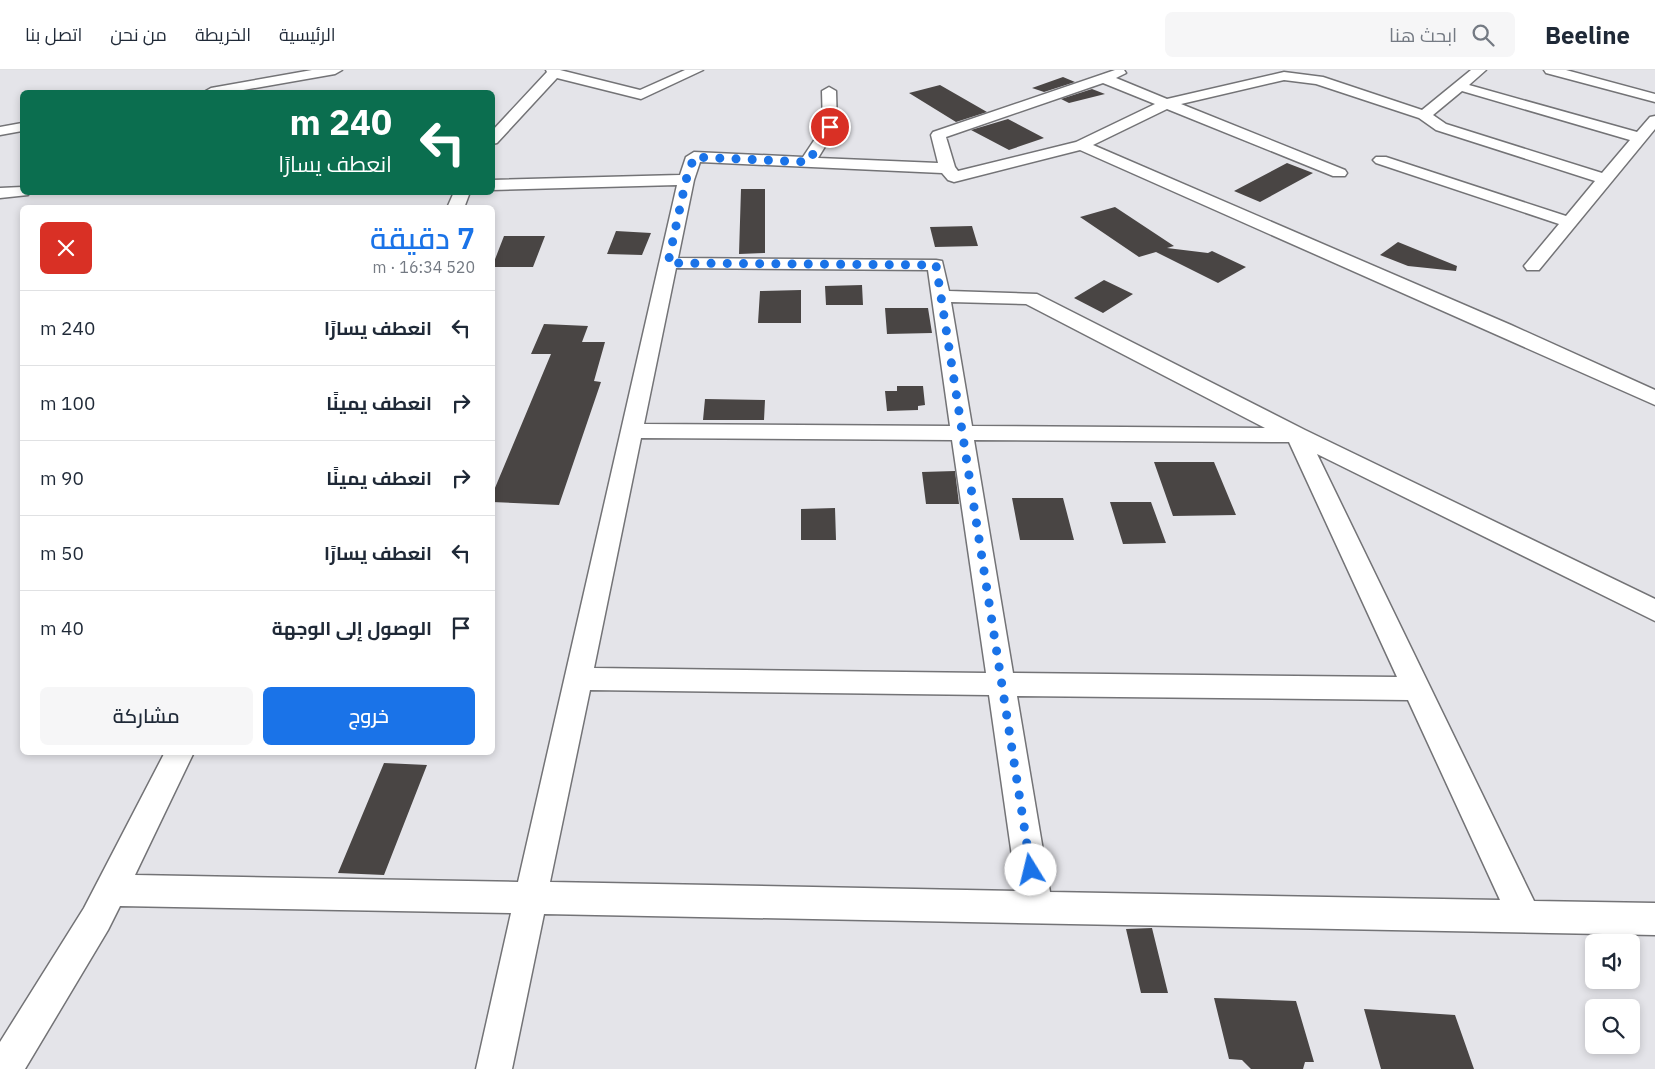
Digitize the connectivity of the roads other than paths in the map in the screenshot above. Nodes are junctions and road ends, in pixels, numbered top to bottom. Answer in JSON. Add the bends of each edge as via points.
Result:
{"nodes":[{"id":1,"x":335,"y":70,"type":"edge"},
{"id":2,"x":696,"y":70,"type":"edge"},
{"id":3,"x":1118,"y":70,"type":"edge"},
{"id":4,"x":1479,"y":70,"type":"edge"},
{"id":5,"x":1551,"y":70,"type":"edge"},
{"id":6,"x":554,"y":71,"type":"edge"},
{"id":7,"x":1103,"y":78,"type":"junction"},
{"id":8,"x":1459,"y":86,"type":"junction"},
{"id":9,"x":222,"y":90,"type":"edge"},
{"id":10,"x":829,"y":91,"type":"dead end"},
{"id":11,"x":1655,"y":98,"type":"edge"},
{"id":12,"x":1168,"y":103,"type":"junction"},
{"id":13,"x":1424,"y":115,"type":"junction"},
{"id":14,"x":1655,"y":120,"type":"edge"},
{"id":15,"x":20,"y":127,"type":"edge"},
{"id":16,"x":0,"y":131,"type":"edge"},
{"id":17,"x":495,"y":137,"type":"edge"},
{"id":18,"x":1640,"y":138,"type":"junction"},
{"id":19,"x":1082,"y":145,"type":"junction"},
{"id":20,"x":1381,"y":160,"type":"dead end"},
{"id":21,"x":808,"y":162,"type":"junction"},
{"id":22,"x":947,"y":168,"type":"junction"},
{"id":23,"x":1339,"y":173,"type":"dead end"},
{"id":24,"x":1605,"y":179,"type":"junction"},
{"id":25,"x":686,"y":180,"type":"junction"},
{"id":26,"x":495,"y":185,"type":"edge"},
{"id":27,"x":20,"y":192,"type":"edge"},
{"id":28,"x":0,"y":193,"type":"edge"},
{"id":29,"x":1569,"y":222,"type":"junction"},
{"id":30,"x":668,"y":263,"type":"junction"},
{"id":31,"x":1533,"y":266,"type":"dead end"},
{"id":32,"x":941,"y":296,"type":"junction"},
{"id":33,"x":1655,"y":398,"type":"edge"},
{"id":34,"x":632,"y":431,"type":"junction"},
{"id":35,"x":964,"y":433,"type":"junction"},
{"id":36,"x":1297,"y":435,"type":"junction"},
{"id":37,"x":1655,"y":611,"type":"edge"},
{"id":38,"x":578,"y":679,"type":"junction"},
{"id":39,"x":1002,"y":684,"type":"junction"},
{"id":40,"x":1417,"y":689,"type":"junction"},
{"id":41,"x":178,"y":755,"type":"edge"},
{"id":42,"x":111,"y":890,"type":"junction"},
{"id":43,"x":531,"y":898,"type":"junction"},
{"id":44,"x":1036,"y":907,"type":"junction"},
{"id":45,"x":1524,"y":916,"type":"junction"},
{"id":46,"x":1655,"y":919,"type":"edge"},
{"id":47,"x":4,"y":1069,"type":"edge"},
{"id":48,"x":494,"y":1069,"type":"edge"}],
"edges":[{"from":1,"to":9,"type":"street"},
{"from":2,"to":6,"type":"street","via":[[641,95]]},
{"from":3,"to":7,"type":"street","via":[[1122,72]]},
{"from":4,"to":8,"type":"street"},
{"from":5,"to":11,"type":"street"},
{"from":6,"to":17,"type":"street"},
{"from":7,"to":12,"type":"street"},
{"from":7,"to":22,"type":"street","via":[[938,135]]},
{"from":8,"to":13,"type":"street"},
{"from":8,"to":18,"type":"street"},
{"from":10,"to":21,"type":"street","via":[[830,127]]},
{"from":12,"to":13,"type":"street","via":[[1284,76],[1318,80]]},
{"from":12,"to":19,"type":"street"},
{"from":12,"to":23,"type":"street"},
{"from":13,"to":24,"type":"street","via":[[1441,126]]},
{"from":14,"to":18,"type":"street"},
{"from":15,"to":16,"type":"street"},
{"from":18,"to":24,"type":"street"},
{"from":19,"to":22,"type":"street","via":[[954,177]]},
{"from":19,"to":33,"type":"street"},
{"from":20,"to":29,"type":"street"},
{"from":21,"to":22,"type":"street"},
{"from":21,"to":25,"type":"street","via":[[694,157]]},
{"from":24,"to":29,"type":"street"},
{"from":25,"to":26,"type":"street"},
{"from":25,"to":30,"type":"street"},
{"from":27,"to":28,"type":"street"},
{"from":29,"to":31,"type":"street"},
{"from":30,"to":32,"type":"street","via":[[936,265]]},
{"from":30,"to":34,"type":"street"},
{"from":32,"to":35,"type":"street"},
{"from":32,"to":36,"type":"street","via":[[1030,298]]},
{"from":34,"to":35,"type":"street"},
{"from":34,"to":38,"type":"street"},
{"from":35,"to":36,"type":"street"},
{"from":35,"to":39,"type":"street"},
{"from":36,"to":37,"type":"street"},
{"from":36,"to":40,"type":"street"},
{"from":38,"to":39,"type":"street"},
{"from":38,"to":43,"type":"street"},
{"from":39,"to":40,"type":"street"},
{"from":39,"to":44,"type":"street"},
{"from":40,"to":45,"type":"street"},
{"from":41,"to":42,"type":"street"},
{"from":42,"to":43,"type":"street"},
{"from":42,"to":47,"type":"street"},
{"from":43,"to":44,"type":"street"},
{"from":43,"to":48,"type":"street"},
{"from":44,"to":45,"type":"street"},
{"from":45,"to":46,"type":"street"}]}
